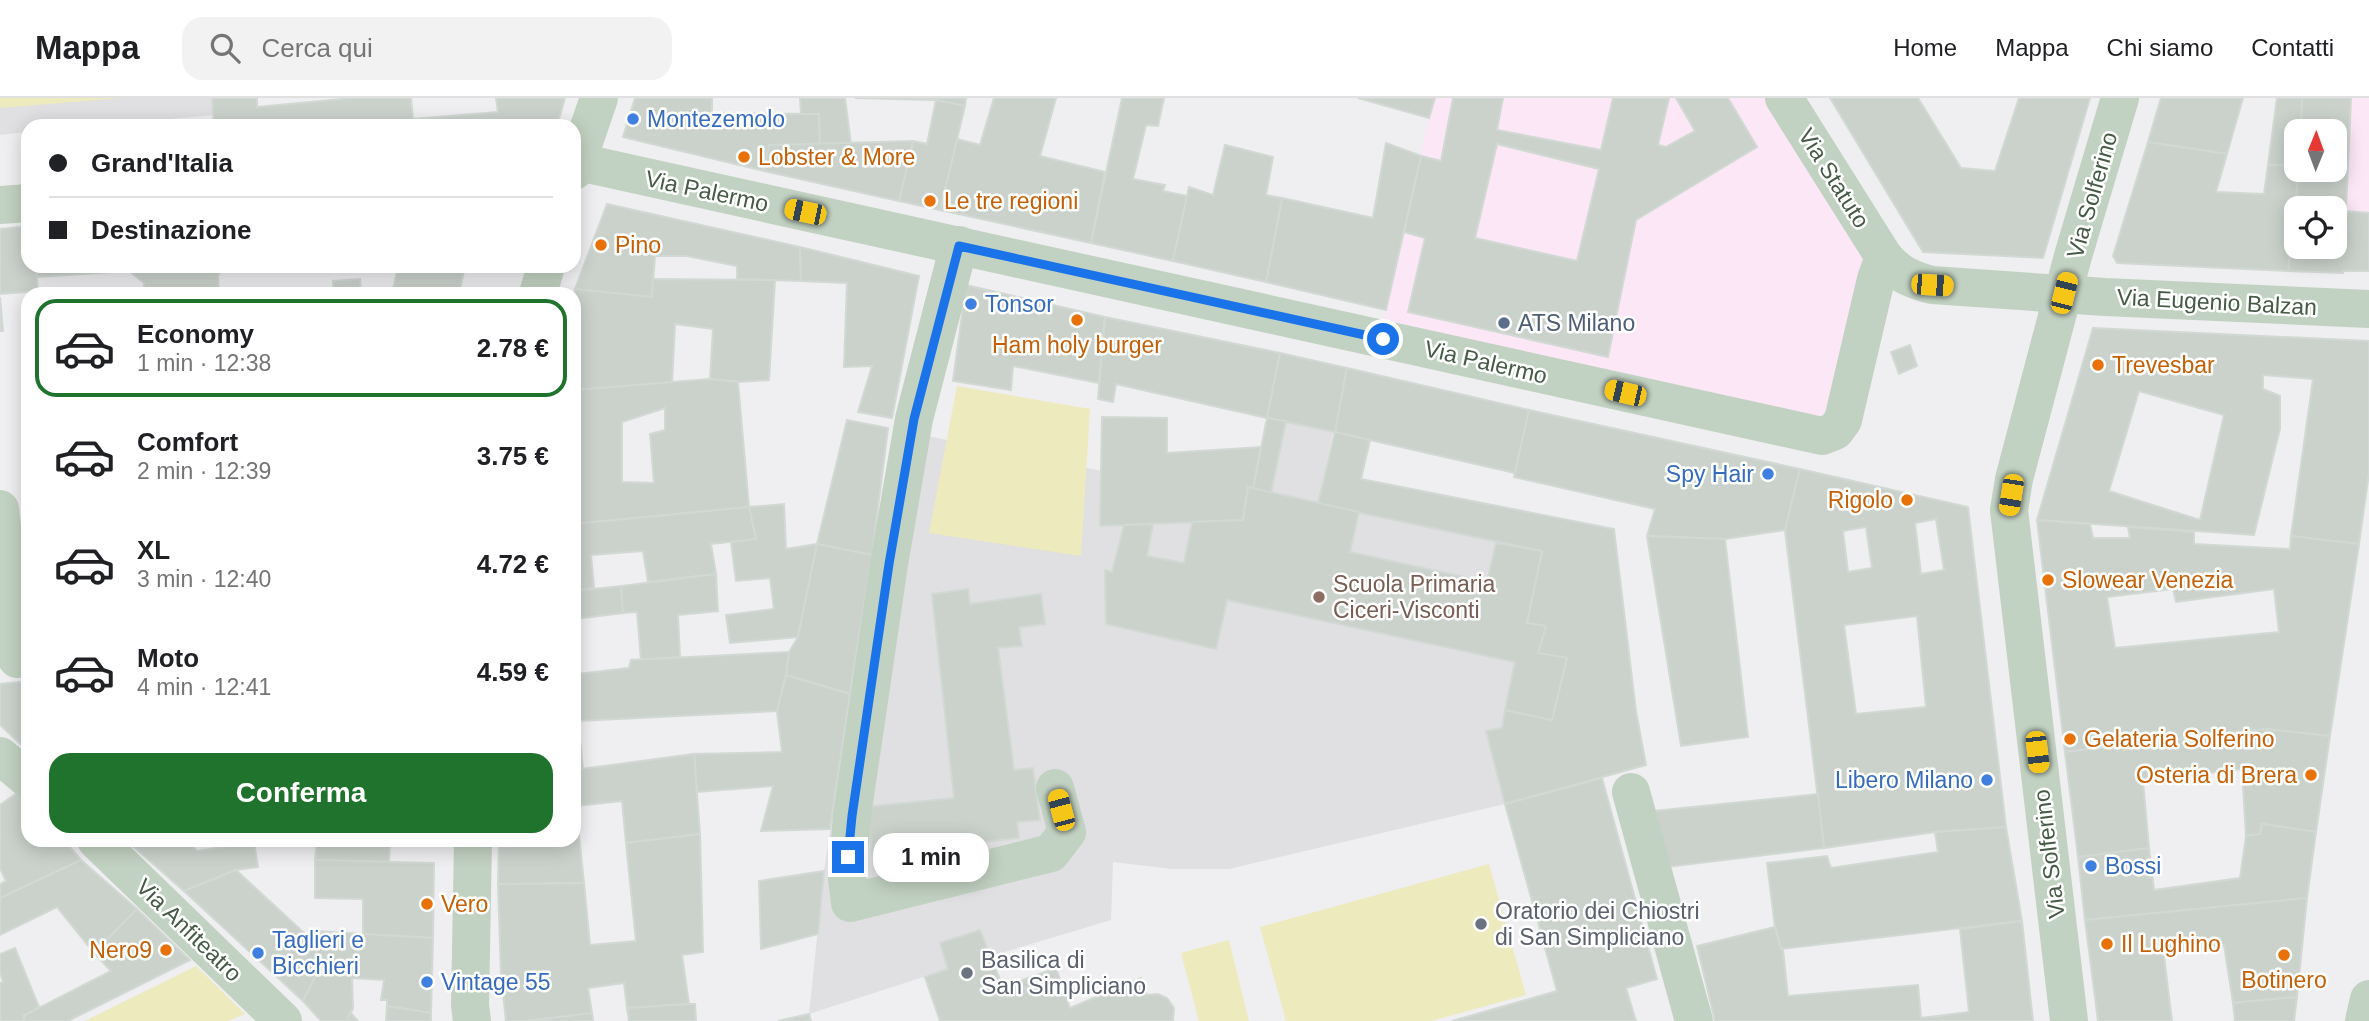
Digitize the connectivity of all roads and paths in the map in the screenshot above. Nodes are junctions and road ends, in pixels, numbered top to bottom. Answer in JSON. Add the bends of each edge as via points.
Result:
{"nodes":[{"id":1,"x":599,"y":98,"type":"edge"},
{"id":2,"x":1784,"y":98,"type":"edge"},
{"id":3,"x":2120,"y":98,"type":"edge"},
{"id":4,"x":581,"y":148,"type":"edge"},
{"id":5,"x":581,"y":165,"type":"edge"},
{"id":6,"x":21,"y":204,"type":"edge"},
{"id":7,"x":0,"y":205,"type":"edge"},
{"id":8,"x":959,"y":246,"type":"junction"},
{"id":9,"x":1884,"y":257,"type":"junction"},
{"id":10,"x":2064,"y":293,"type":"junction"},
{"id":11,"x":2369,"y":309,"type":"edge"},
{"id":12,"x":0,"y":509,"type":"edge"},
{"id":13,"x":3,"y":559,"type":"edge"},
{"id":14,"x":17,"y":659,"type":"dead end"},
{"id":15,"x":0,"y":756,"type":"edge"},
{"id":16,"x":21,"y":773,"type":"edge"},
{"id":17,"x":1055,"y":788,"type":"dead end"},
{"id":18,"x":1631,"y":792,"type":"dead end"},
{"id":19,"x":103,"y":847,"type":"edge"},
{"id":20,"x":473,"y":847,"type":"edge"},
{"id":21,"x":2369,"y":999,"type":"edge"},
{"id":22,"x":277,"y":1020,"type":"edge"},
{"id":23,"x":472,"y":1021,"type":"edge"},
{"id":24,"x":1695,"y":1021,"type":"edge"},
{"id":25,"x":2069,"y":1021,"type":"edge"},
{"id":26,"x":2364,"y":1021,"type":"edge"}],
"edges":[{"from":1,"to":4,"type":"street"},
{"from":2,"to":9,"type":"street","name":"Via Statuto"},
{"from":3,"to":10,"type":"street","name":"Via Solferino"},
{"from":5,"to":8,"type":"street","name":"Via Palermo"},
{"from":6,"to":7,"type":"street"},
{"from":8,"to":9,"type":"street","name":"Via Palermo","via":[[1822,436],[1835,431],[1843,420]]},
{"from":8,"to":17,"type":"street","via":[[914,419],[889,564],[852,816],[846,878],[850,904],[1051,853],[1067,832]]},
{"from":9,"to":10,"type":"street","name":"Via Statuto","via":[[1907,278],[1932,285]]},
{"from":10,"to":11,"type":"street","name":"Via Eugenio Balzan"},
{"from":10,"to":25,"type":"street","name":"Via Solferino","via":[[2009,510]]},
{"from":12,"to":13,"type":"street"},
{"from":13,"to":14,"type":"street"},
{"from":15,"to":16,"type":"street"},
{"from":18,"to":24,"type":"street"},
{"from":19,"to":22,"type":"street","name":"Via Anfiteatro"},
{"from":20,"to":23,"type":"street"},
{"from":21,"to":26,"type":"street"}]}
